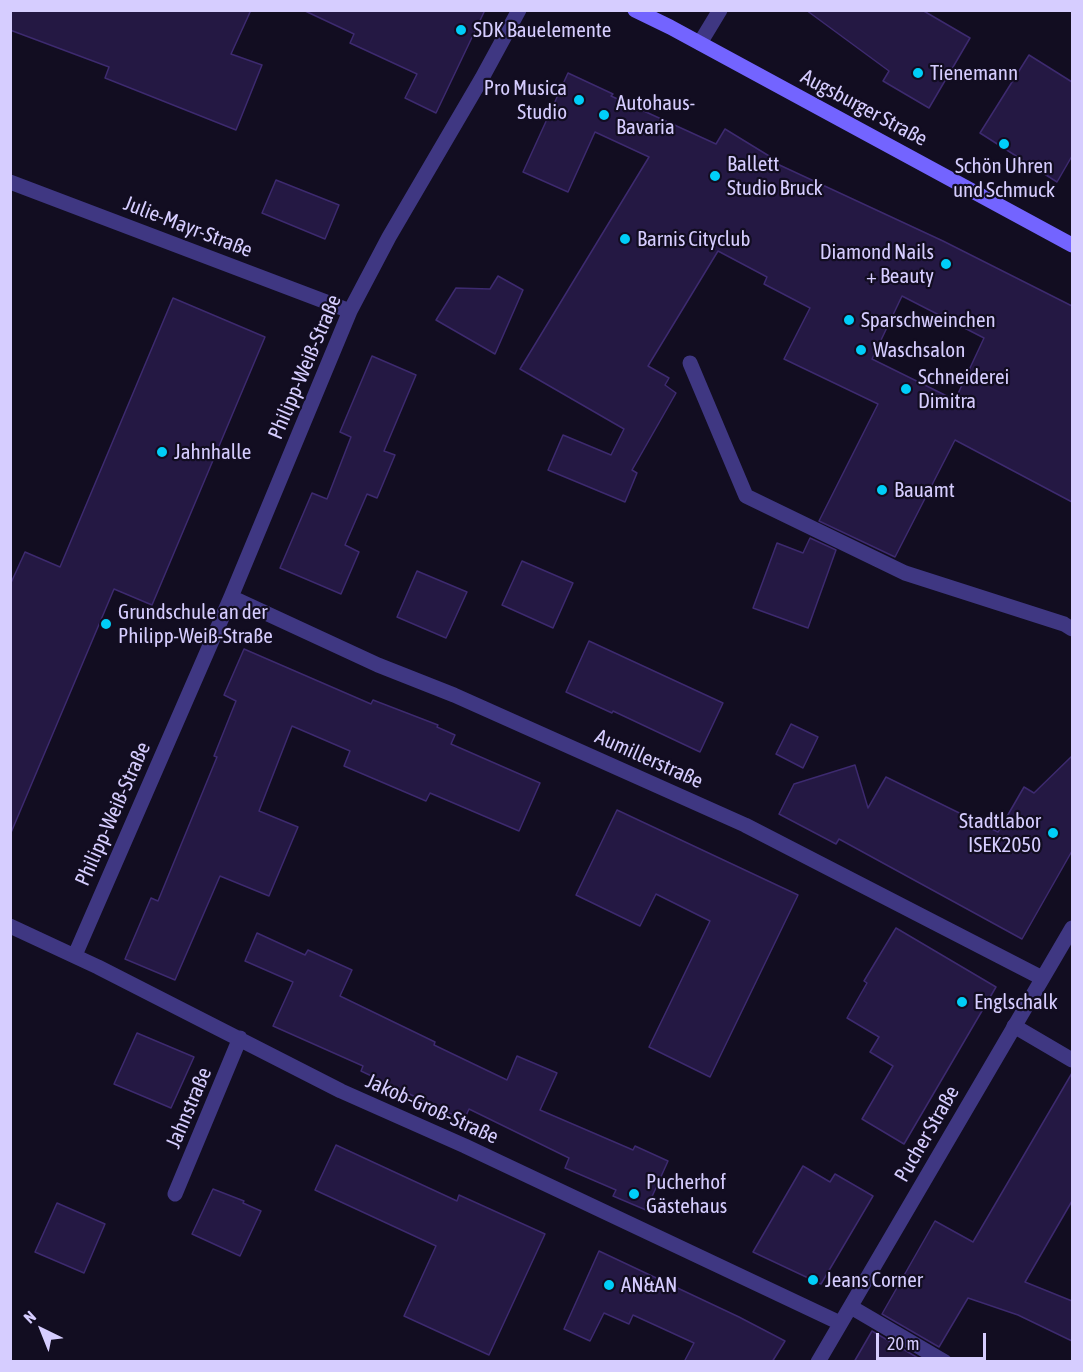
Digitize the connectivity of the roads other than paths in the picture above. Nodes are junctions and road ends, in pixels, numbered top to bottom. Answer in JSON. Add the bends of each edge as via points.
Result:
{"nodes":[{"id":1,"x":519,"y":10,"type":"edge"},
{"id":2,"x":635,"y":10,"type":"edge"},
{"id":3,"x":654,"y":10,"type":"edge"},
{"id":4,"x":720,"y":10,"type":"edge"},
{"id":5,"x":670,"y":27,"type":"junction"},
{"id":6,"x":700,"y":43,"type":"junction"},
{"id":7,"x":10,"y":182,"type":"edge"},
{"id":8,"x":1072,"y":245,"type":"edge"},
{"id":9,"x":350,"y":311,"type":"junction"},
{"id":10,"x":690,"y":363,"type":"dead end"},
{"id":11,"x":231,"y":597,"type":"junction"},
{"id":12,"x":1072,"y":629,"type":"edge"},
{"id":13,"x":10,"y":926,"type":"edge"},
{"id":14,"x":1072,"y":928,"type":"edge"},
{"id":15,"x":75,"y":955,"type":"junction"},
{"id":16,"x":1042,"y":978,"type":"junction"},
{"id":17,"x":1014,"y":1026,"type":"junction"},
{"id":18,"x":240,"y":1038,"type":"junction"},
{"id":19,"x":1072,"y":1060,"type":"edge"},
{"id":20,"x":175,"y":1194,"type":"dead end"},
{"id":21,"x":850,"y":1307,"type":"junction"},
{"id":22,"x":840,"y":1323,"type":"junction"},
{"id":23,"x":818,"y":1362,"type":"edge"},
{"id":24,"x":945,"y":1362,"type":"edge"}],
"edges":[{"from":1,"to":9,"type":"street","name":"Philipp-Weiß-Straße"},
{"from":2,"to":5,"type":"street","name":"Augsburger Straße"},
{"from":3,"to":5,"type":"street"},
{"from":4,"to":6,"type":"street"},
{"from":5,"to":6,"type":"street","name":"Augsburger Straße"},
{"from":6,"to":8,"type":"street","name":"Augsburger Straße"},
{"from":7,"to":9,"type":"street","name":"Julie-Mayr-Straße"},
{"from":9,"to":11,"type":"street","name":"Philipp-Weiß-Straße"},
{"from":10,"to":12,"type":"street","via":[[746,496],[905,573]]},
{"from":11,"to":15,"type":"street","name":"Philipp-Weiß-Straße"},
{"from":11,"to":16,"type":"street","name":"Aumillerstraße","via":[[745,825]]},
{"from":13,"to":15,"type":"street","name":"Jakob-Groß-Straße"},
{"from":14,"to":16,"type":"street","name":"Pucher Straße"},
{"from":15,"to":18,"type":"street","name":"Jakob-Groß-Straße"},
{"from":16,"to":17,"type":"street","name":"Pucher Straße"},
{"from":17,"to":19,"type":"street"},
{"from":17,"to":21,"type":"street","name":"Pucher Straße"},
{"from":18,"to":20,"type":"street","name":"Jahnstraße"},
{"from":18,"to":22,"type":"street","name":"Jakob-Groß-Straße","via":[[341,1091]]},
{"from":21,"to":22,"type":"street","name":"Pucher Straße"},
{"from":21,"to":24,"type":"street"},
{"from":22,"to":23,"type":"street","name":"Pucher Straße"}]}
